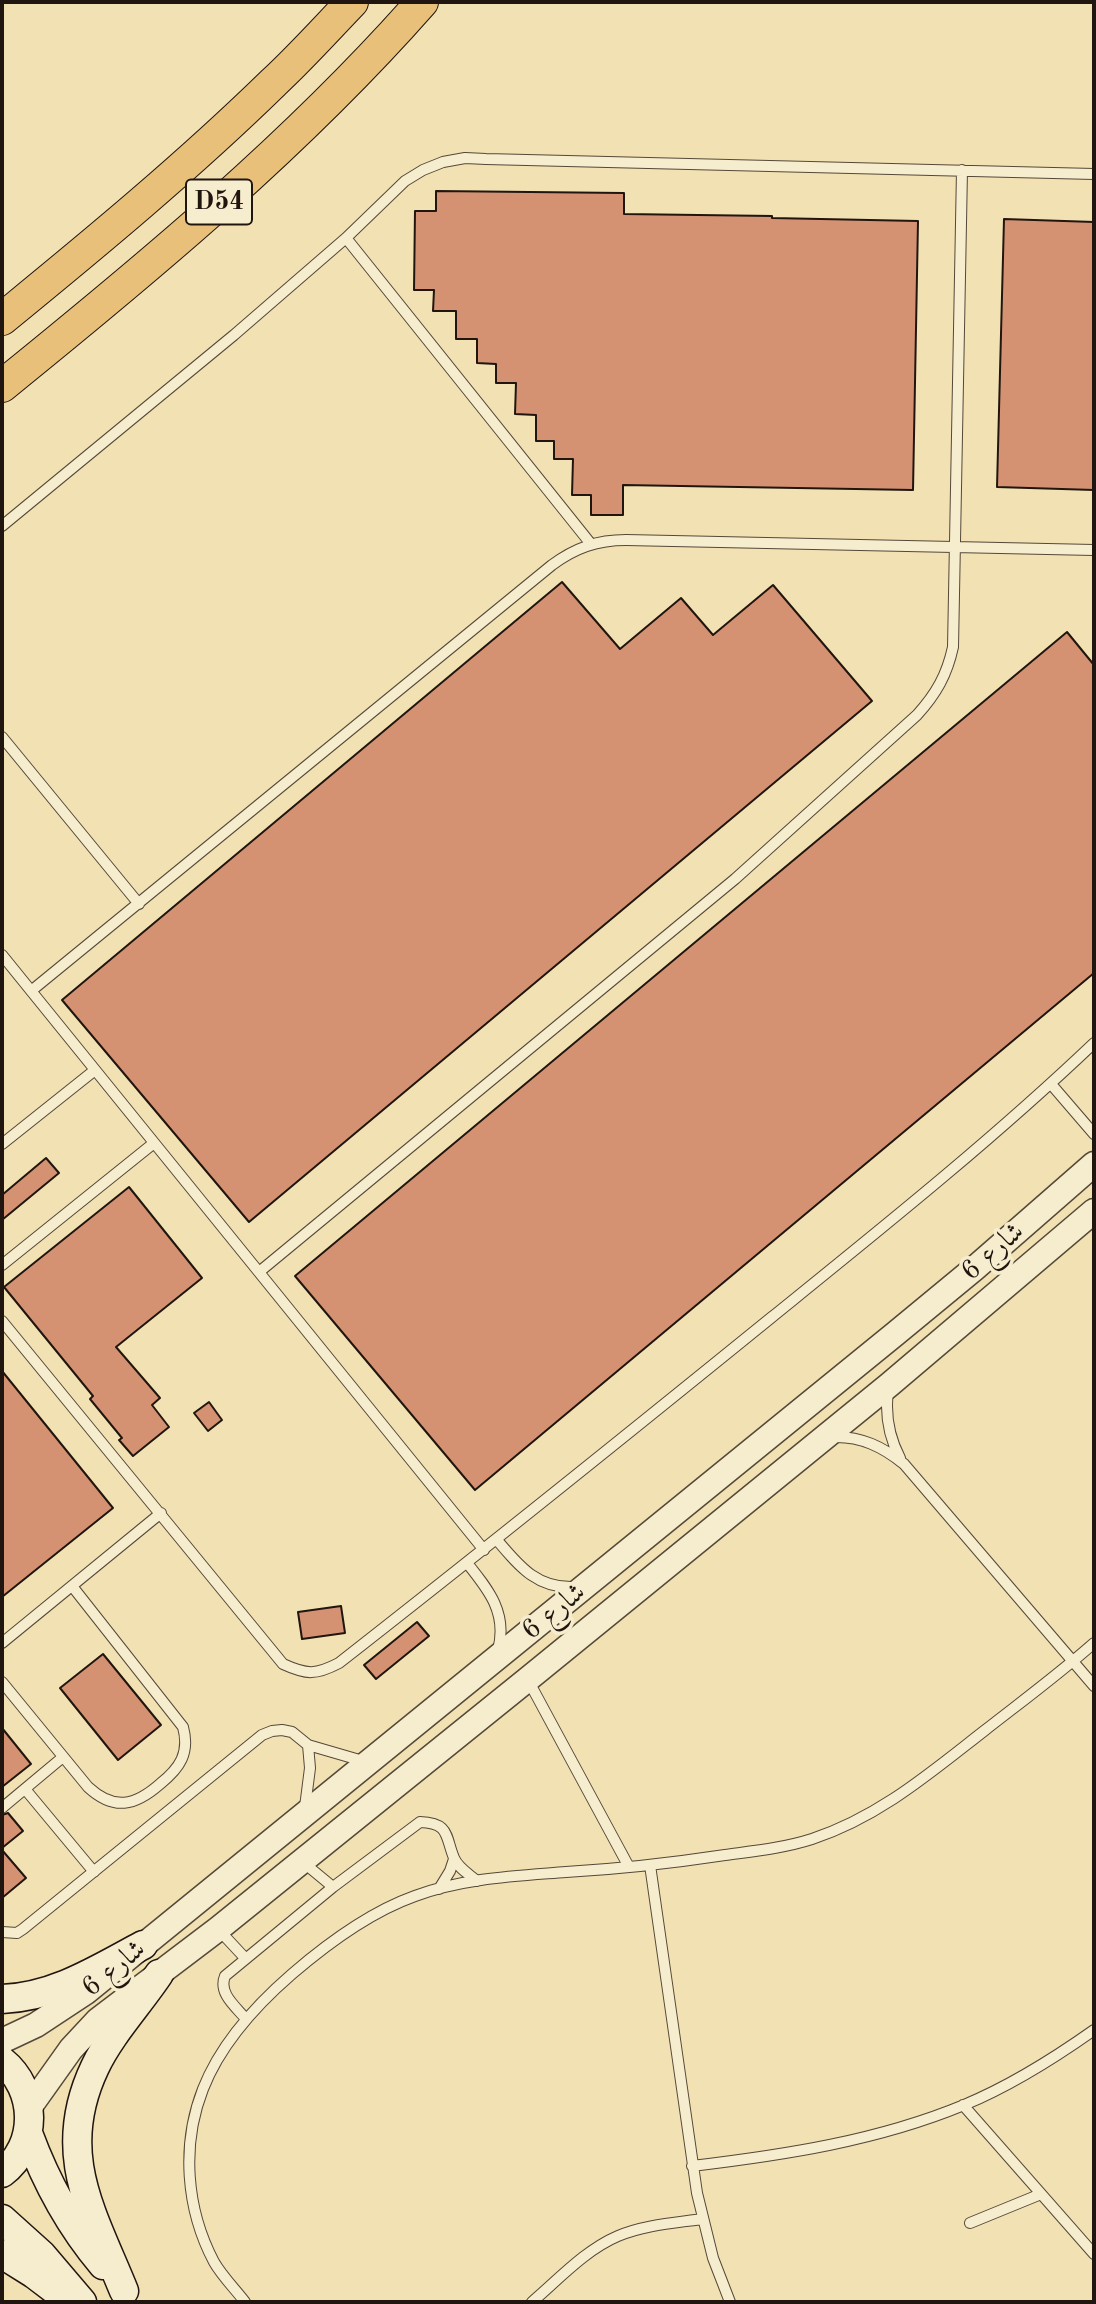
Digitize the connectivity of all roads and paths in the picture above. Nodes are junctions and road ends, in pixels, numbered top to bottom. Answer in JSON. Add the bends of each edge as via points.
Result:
{"nodes":[{"id":1,"x":352,"y":2,"type":"edge"},
{"id":2,"x":422,"y":2,"type":"edge"},
{"id":3,"x":962,"y":170,"type":"junction"},
{"id":4,"x":1094,"y":174,"type":"edge"},
{"id":5,"x":346,"y":239,"type":"junction"},
{"id":6,"x":2,"y":319,"type":"edge"},
{"id":7,"x":2,"y":386,"type":"edge"},
{"id":8,"x":2,"y":526,"type":"edge"},
{"id":9,"x":591,"y":544,"type":"junction"},
{"id":10,"x":955,"y":547,"type":"junction"},
{"id":11,"x":1094,"y":550,"type":"edge"},
{"id":12,"x":2,"y":737,"type":"edge"},
{"id":13,"x":139,"y":904,"type":"junction"},
{"id":14,"x":2,"y":955,"type":"edge"},
{"id":15,"x":31,"y":992,"type":"junction"},
{"id":16,"x":1094,"y":1043,"type":"edge"},
{"id":17,"x":95,"y":1070,"type":"junction"},
{"id":18,"x":1051,"y":1084,"type":"junction"},
{"id":19,"x":1094,"y":1134,"type":"edge"},
{"id":20,"x":3,"y":1140,"type":"edge"},
{"id":21,"x":154,"y":1143,"type":"junction"},
{"id":22,"x":1094,"y":1164,"type":"edge"},
{"id":23,"x":1094,"y":1211,"type":"edge"},
{"id":24,"x":2,"y":1265,"type":"edge"},
{"id":25,"x":259,"y":1272,"type":"junction"},
{"id":26,"x":2,"y":1321,"type":"edge"},
{"id":27,"x":889,"y":1385,"type":"junction"},
{"id":28,"x":826,"y":1437,"type":"junction"},
{"id":29,"x":904,"y":1464,"type":"junction"},
{"id":30,"x":161,"y":1514,"type":"junction"},
{"id":31,"x":497,"y":1540,"type":"junction"},
{"id":32,"x":484,"y":1550,"type":"junction"},
{"id":33,"x":467,"y":1563,"type":"junction"},
{"id":34,"x":72,"y":1586,"type":"junction"},
{"id":35,"x":586,"y":1586,"type":"junction"},
{"id":36,"x":2,"y":1643,"type":"edge"},
{"id":37,"x":1094,"y":1643,"type":"edge"},
{"id":38,"x":494,"y":1660,"type":"junction"},
{"id":39,"x":1073,"y":1662,"type":"junction"},
{"id":40,"x":528,"y":1679,"type":"junction"},
{"id":41,"x":2,"y":1682,"type":"edge"},
{"id":42,"x":1094,"y":1686,"type":"edge"},
{"id":43,"x":308,"y":1745,"type":"junction"},
{"id":44,"x":63,"y":1758,"type":"junction"},
{"id":45,"x":367,"y":1762,"type":"junction"},
{"id":46,"x":25,"y":1789,"type":"junction"},
{"id":47,"x":2,"y":1808,"type":"edge"},
{"id":48,"x":304,"y":1815,"type":"junction"},
{"id":49,"x":454,"y":1859,"type":"junction"},
{"id":50,"x":302,"y":1861,"type":"junction"},
{"id":51,"x":650,"y":1865,"type":"junction"},
{"id":52,"x":629,"y":1867,"type":"junction"},
{"id":53,"x":94,"y":1872,"type":"junction"},
{"id":54,"x":477,"y":1881,"type":"junction"},
{"id":55,"x":333,"y":1887,"type":"junction"},
{"id":56,"x":439,"y":1889,"type":"junction"},
{"id":57,"x":218,"y":1928,"type":"junction"},
{"id":58,"x":2,"y":1932,"type":"edge"},
{"id":59,"x":144,"y":1945,"type":"junction"},
{"id":60,"x":245,"y":1958,"type":"junction"},
{"id":61,"x":159,"y":1974,"type":"junction"},
{"id":62,"x":2,"y":1999,"type":"edge"},
{"id":63,"x":246,"y":2019,"type":"junction"},
{"id":64,"x":1094,"y":2030,"type":"edge"},
{"id":65,"x":2,"y":2042,"type":"edge"},
{"id":66,"x":2,"y":2061,"type":"edge"},
{"id":67,"x":963,"y":2105,"type":"junction"},
{"id":68,"x":29,"y":2121,"type":"junction"},
{"id":69,"x":692,"y":2166,"type":"junction"},
{"id":70,"x":2,"y":2173,"type":"edge"},
{"id":71,"x":1041,"y":2194,"type":"junction"},
{"id":72,"x":2,"y":2219,"type":"edge"},
{"id":73,"x":702,"y":2219,"type":"junction"},
{"id":74,"x":970,"y":2223,"type":"dead end"},
{"id":75,"x":2,"y":2254,"type":"edge"},
{"id":76,"x":1094,"y":2254,"type":"edge"},
{"id":77,"x":129,"y":2297,"type":"edge"},
{"id":78,"x":72,"y":2302,"type":"edge"},
{"id":79,"x":82,"y":2302,"type":"edge"},
{"id":80,"x":245,"y":2302,"type":"edge"},
{"id":81,"x":532,"y":2302,"type":"edge"},
{"id":82,"x":730,"y":2302,"type":"edge"}],
"edges":[{"from":1,"to":6,"type":"main road","number":"D54","via":[[276,81],[142,204]]},
{"from":2,"to":7,"type":"main road","number":"D54","via":[[312,117],[206,215]]},
{"from":3,"to":4,"type":"lane"},
{"from":3,"to":5,"type":"lane","via":[[464,158],[433,166],[405,181]]},
{"from":3,"to":10,"type":"lane"},
{"from":5,"to":8,"type":"lane"},
{"from":5,"to":9,"type":"lane"},
{"from":9,"to":10,"type":"lane","via":[[626,540]]},
{"from":9,"to":13,"type":"lane","via":[[552,565]]},
{"from":10,"to":11,"type":"lane"},
{"from":10,"to":25,"type":"lane","via":[[949,666],[931,700],[917,715],[735,879]]},
{"from":12,"to":13,"type":"lane"},
{"from":13,"to":15,"type":"lane"},
{"from":14,"to":15,"type":"lane"},
{"from":15,"to":17,"type":"lane"},
{"from":16,"to":18,"type":"lane"},
{"from":17,"to":20,"type":"lane"},
{"from":17,"to":21,"type":"lane"},
{"from":18,"to":19,"type":"lane"},
{"from":18,"to":31,"type":"lane","via":[[956,1167]]},
{"from":21,"to":24,"type":"lane"},
{"from":21,"to":25,"type":"lane"},
{"from":22,"to":35,"type":"street","name":"شارع 6","via":[[975,1268]]},
{"from":23,"to":27,"type":"street","name":"شارع 6"},
{"from":25,"to":32,"type":"lane"},
{"from":26,"to":30,"type":"lane"},
{"from":27,"to":28,"type":"street","name":"شارع 6"},
{"from":27,"to":29,"type":"lane","via":[[888,1418]]},
{"from":28,"to":29,"type":"lane","via":[[860,1439]]},
{"from":28,"to":40,"type":"street","name":"شارع 6"},
{"from":29,"to":39,"type":"lane"},
{"from":30,"to":33,"type":"lane","via":[[267,1646],[283,1664],[301,1672],[321,1672],[339,1663]]},
{"from":30,"to":34,"type":"lane"},
{"from":31,"to":32,"type":"lane"},
{"from":31,"to":35,"type":"lane","via":[[535,1578],[569,1587]]},
{"from":32,"to":33,"type":"lane"},
{"from":33,"to":38,"type":"lane","via":[[497,1605],[501,1633]]},
{"from":34,"to":36,"type":"lane"},
{"from":34,"to":44,"type":"lane","via":[[177,1717],[186,1740],[173,1774],[147,1795],[123,1803],[98,1796]]},
{"from":35,"to":38,"type":"street","name":"شارع 6"},
{"from":37,"to":39,"type":"lane"},
{"from":38,"to":45,"type":"street","name":"شارع 6"},
{"from":39,"to":42,"type":"lane"},
{"from":39,"to":51,"type":"lane","via":[[928,1775],[852,1824],[810,1840],[766,1849]]},
{"from":40,"to":50,"type":"street","name":"شارع 6"},
{"from":40,"to":52,"type":"lane"},
{"from":41,"to":44,"type":"lane"},
{"from":43,"to":45,"type":"lane"},
{"from":43,"to":48,"type":"lane"},
{"from":43,"to":53,"type":"lane","via":[[292,1732],[262,1735]]},
{"from":44,"to":46,"type":"lane"},
{"from":45,"to":48,"type":"street","name":"شارع 6"},
{"from":46,"to":47,"type":"lane"},
{"from":46,"to":53,"type":"lane"},
{"from":48,"to":59,"type":"street","name":"شارع 6"},
{"from":49,"to":54,"type":"lane"},
{"from":49,"to":55,"type":"lane","via":[[443,1829],[420,1822]]},
{"from":49,"to":56,"type":"lane"},
{"from":50,"to":55,"type":"lane"},
{"from":50,"to":57,"type":"street","name":"شارع 6"},
{"from":51,"to":52,"type":"lane"},
{"from":51,"to":69,"type":"lane"},
{"from":52,"to":54,"type":"lane"},
{"from":53,"to":58,"type":"lane","via":[[23,1929]]},
{"from":54,"to":56,"type":"lane"},
{"from":55,"to":60,"type":"lane"},
{"from":56,"to":63,"type":"lane","via":[[414,1896],[343,1935],[311,1958]]},
{"from":57,"to":60,"type":"lane"},
{"from":57,"to":61,"type":"street","name":"شارع 6"},
{"from":59,"to":62,"type":"main road","via":[[61,1988]]},
{"from":59,"to":65,"type":"street","name":"شارع 6","via":[[62,2010]]},
{"from":60,"to":63,"type":"lane","via":[[222,1982],[224,1993]]},
{"from":61,"to":68,"type":"street","name":"شارع 6","via":[[98,2020],[71,2049]]},
{"from":61,"to":77,"type":"main road","via":[[95,2065],[82,2100],[77,2138],[79,2175],[90,2211]]},
{"from":63,"to":80,"type":"lane","via":[[210,2072],[198,2103],[189,2169],[201,2235],[215,2265]]},
{"from":64,"to":67,"type":"lane","via":[[1033,2070]]},
{"from":66,"to":68,"type":"main road","via":[[26,2093]]},
{"from":67,"to":69,"type":"lane","via":[[870,2136]]},
{"from":67,"to":71,"type":"lane"},
{"from":68,"to":70,"type":"main road","via":[[21,2151]]},
{"from":68,"to":77,"type":"main road","via":[[54,2196]]},
{"from":69,"to":73,"type":"lane"},
{"from":71,"to":74,"type":"lane"},
{"from":71,"to":76,"type":"lane"},
{"from":72,"to":79,"type":"main road","via":[[42,2255]]},
{"from":73,"to":81,"type":"lane","via":[[616,2237]]},
{"from":73,"to":82,"type":"lane"},
{"from":75,"to":78,"type":"main road"}]}
